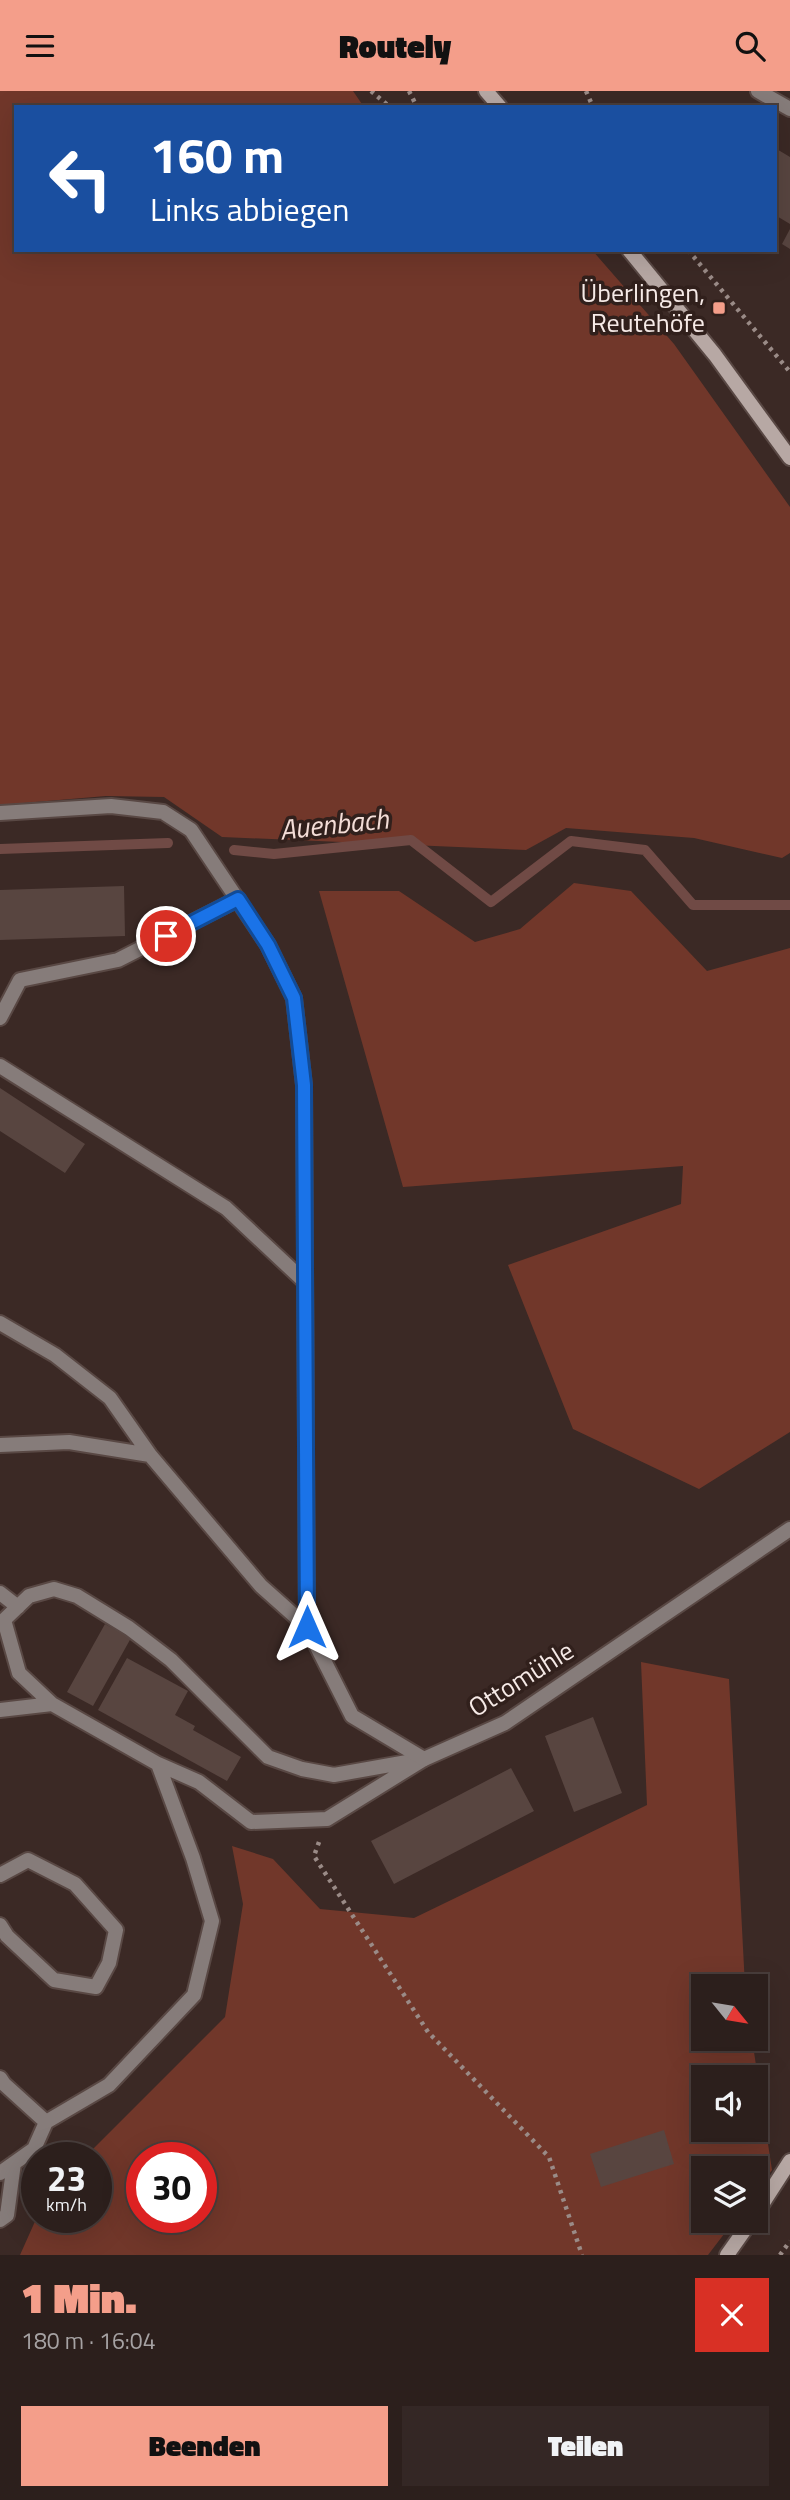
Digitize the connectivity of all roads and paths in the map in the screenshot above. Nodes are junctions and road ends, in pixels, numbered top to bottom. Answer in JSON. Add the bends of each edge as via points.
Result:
{"nodes":[{"id":1,"x":371,"y":91,"type":"edge"},
{"id":2,"x":486,"y":91,"type":"edge"},
{"id":3,"x":758,"y":91,"type":"edge"},
{"id":4,"x":388,"y":105,"type":"edge"},
{"id":5,"x":498,"y":105,"type":"edge"},
{"id":6,"x":790,"y":110,"type":"edge"},
{"id":7,"x":631,"y":252,"type":"edge"},
{"id":8,"x":690,"y":252,"type":"edge"},
{"id":9,"x":790,"y":372,"type":"edge"},
{"id":10,"x":790,"y":458,"type":"edge"},
{"id":11,"x":0,"y":813,"type":"edge"},
{"id":12,"x":238,"y":899,"type":"junction"},
{"id":13,"x":0,"y":1018,"type":"edge"},
{"id":14,"x":0,"y":1066,"type":"edge"},
{"id":15,"x":305,"y":1282,"type":"junction"},
{"id":16,"x":0,"y":1323,"type":"edge"},
{"id":17,"x":0,"y":1445,"type":"edge"},
{"id":18,"x":150,"y":1455,"type":"junction"},
{"id":19,"x":790,"y":1529,"type":"edge"},
{"id":20,"x":0,"y":1593,"type":"edge"},
{"id":21,"x":18,"y":1607,"type":"junction"},
{"id":22,"x":307,"y":1627,"type":"junction"},
{"id":23,"x":52,"y":1704,"type":"junction"},
{"id":24,"x":0,"y":1710,"type":"edge"},
{"id":25,"x":424,"y":1759,"type":"junction"},
{"id":26,"x":158,"y":1764,"type":"junction"},
{"id":27,"x":327,"y":1819,"type":"junction"},
{"id":28,"x":0,"y":1875,"type":"edge"},
{"id":29,"x":0,"y":1925,"type":"edge"},
{"id":30,"x":0,"y":2078,"type":"edge"},
{"id":31,"x":46,"y":2122,"type":"junction"},
{"id":32,"x":790,"y":2161,"type":"edge"},
{"id":33,"x":14,"y":2163,"type":"junction"},
{"id":34,"x":0,"y":2173,"type":"edge"},
{"id":35,"x":768,"y":2195,"type":"edge"},
{"id":36,"x":0,"y":2220,"type":"edge"},
{"id":37,"x":743,"y":2233,"type":"edge"},
{"id":38,"x":790,"y":2241,"type":"edge"},
{"id":39,"x":582,"y":2255,"type":"edge"},
{"id":40,"x":727,"y":2255,"type":"edge"},
{"id":41,"x":780,"y":2255,"type":"edge"}],
"edges":[{"from":1,"to":4,"type":"path"},
{"from":2,"to":5,"type":"main road"},
{"from":3,"to":6,"type":"street"},
{"from":7,"to":10,"type":"main road","via":[[716,355]]},
{"from":8,"to":9,"type":"path"},
{"from":11,"to":12,"type":"street","via":[[111,806],[163,812],[191,831]]},
{"from":12,"to":13,"type":"street","via":[[118,960],[20,980]]},
{"from":12,"to":15,"type":"street","via":[[294,998],[304,1085]]},
{"from":14,"to":15,"type":"street","via":[[226,1208]]},
{"from":15,"to":22,"type":"street"},
{"from":16,"to":18,"type":"street","via":[[55,1355],[110,1398]]},
{"from":17,"to":18,"type":"street","via":[[69,1442]]},
{"from":18,"to":22,"type":"street","via":[[261,1585]]},
{"from":19,"to":25,"type":"street","name":"Ottomühle","via":[[505,1723]]},
{"from":20,"to":21,"type":"street"},
{"from":21,"to":23,"type":"street","via":[[4,1620],[19,1673]]},
{"from":21,"to":25,"type":"street","via":[[29,1596],[54,1589],[77,1596],[171,1660],[268,1757],[334,1775]]},
{"from":22,"to":25,"type":"street","via":[[352,1716]]},
{"from":23,"to":24,"type":"street"},
{"from":23,"to":26,"type":"street"},
{"from":25,"to":27,"type":"street"},
{"from":26,"to":27,"type":"street","via":[[199,1782],[251,1822]]},
{"from":26,"to":31,"type":"street","via":[[212,1921],[194,1995],[109,2085]]},
{"from":27,"to":39,"type":"path","via":[[314,1856],[428,2032],[549,2157]]},
{"from":28,"to":29,"type":"street","via":[[28,1860],[75,1884],[116,1930],[109,1962],[96,1987],[54,1980]]},
{"from":30,"to":31,"type":"street"},
{"from":31,"to":33,"type":"street","via":[[34,2149]]},
{"from":32,"to":35,"type":"main road"},
{"from":33,"to":34,"type":"street"},
{"from":33,"to":36,"type":"street","via":[[7,2215]]},
{"from":37,"to":40,"type":"main road"},
{"from":38,"to":41,"type":"path"}]}
